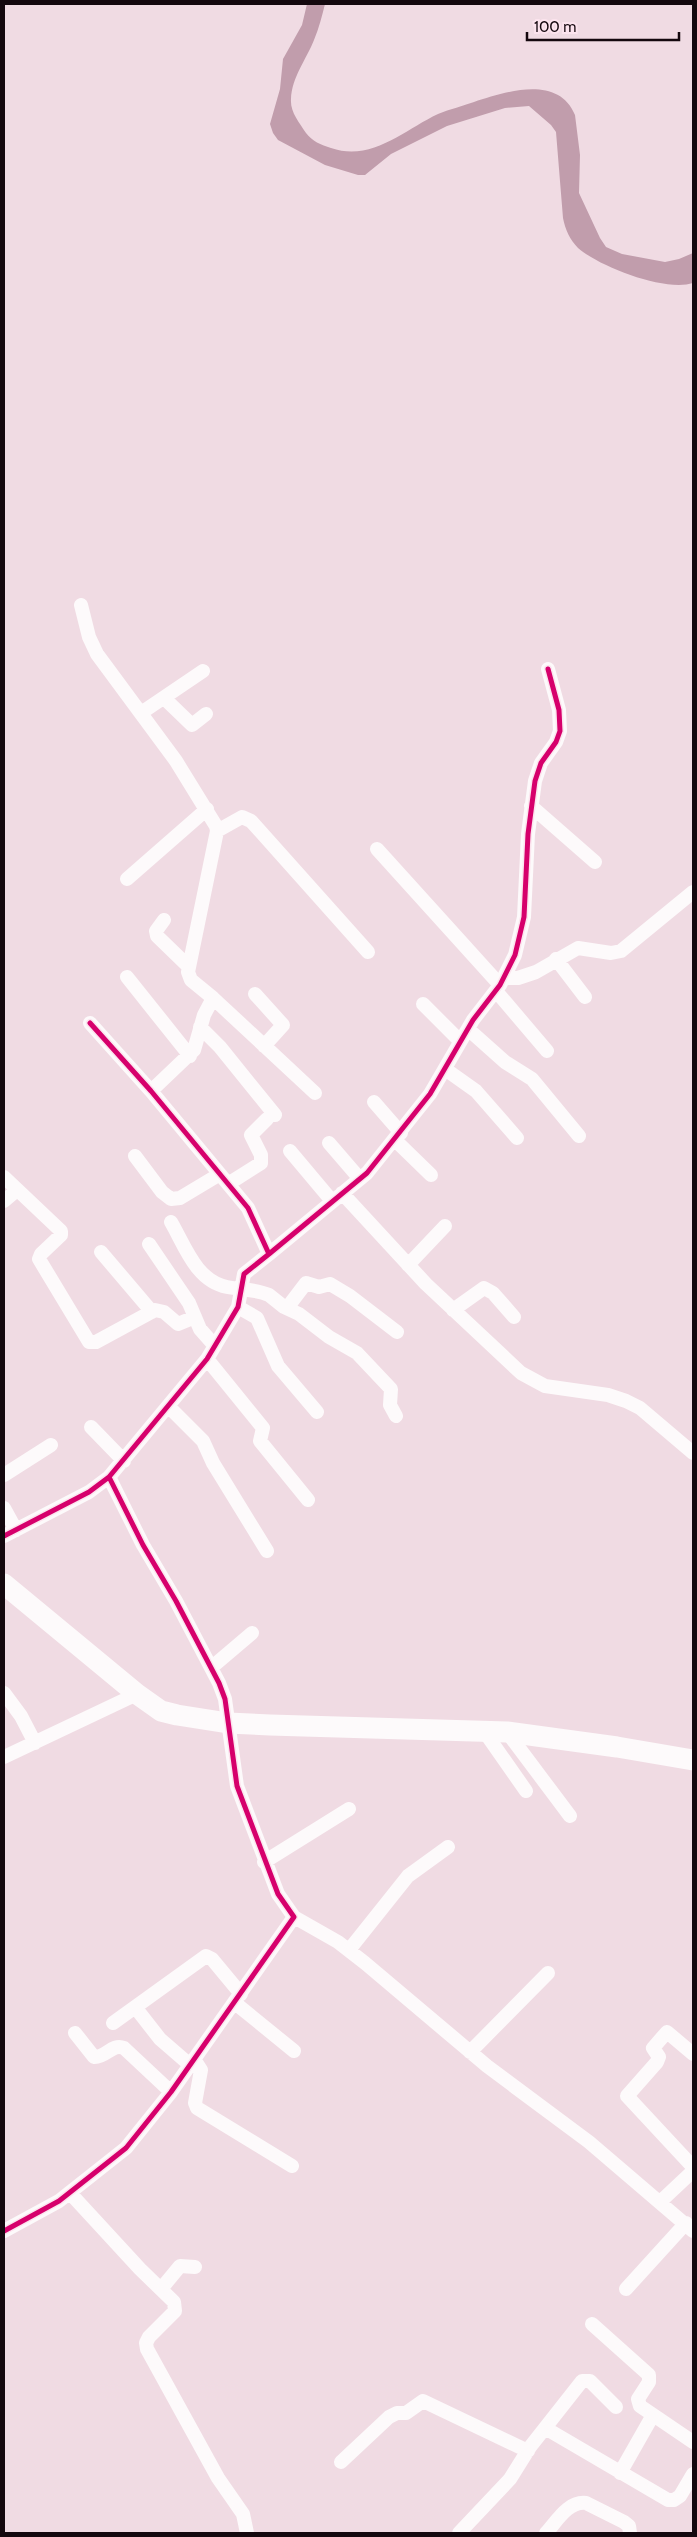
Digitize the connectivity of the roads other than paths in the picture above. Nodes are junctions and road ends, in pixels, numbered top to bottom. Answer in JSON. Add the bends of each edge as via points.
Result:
{"nodes":[{"id":1,"x":81,"y":605,"type":"dead end"},
{"id":2,"x":548,"y":670,"type":"dead end"},
{"id":3,"x":203,"y":671,"type":"dead end"},
{"id":4,"x":164,"y":698,"type":"junction"},
{"id":5,"x":141,"y":713,"type":"junction"},
{"id":6,"x":206,"y":714,"type":"dead end"},
{"id":7,"x":531,"y":806,"type":"junction"},
{"id":8,"x":207,"y":809,"type":"junction"},
{"id":9,"x":217,"y":831,"type":"junction"},
{"id":10,"x":377,"y":849,"type":"dead end"},
{"id":11,"x":595,"y":862,"type":"dead end"},
{"id":12,"x":127,"y":879,"type":"dead end"},
{"id":13,"x":693,"y":892,"type":"edge"},
{"id":14,"x":164,"y":920,"type":"dead end"},
{"id":15,"x":368,"y":952,"type":"dead end"},
{"id":16,"x":556,"y":959,"type":"junction"},
{"id":17,"x":188,"y":967,"type":"junction"},
{"id":18,"x":127,"y":976,"type":"dead end"},
{"id":19,"x":500,"y":985,"type":"junction"},
{"id":20,"x":255,"y":994,"type":"dead end"},
{"id":21,"x":585,"y":996,"type":"dead end"},
{"id":22,"x":212,"y":998,"type":"junction"},
{"id":23,"x":424,"y":1004,"type":"dead end"},
{"id":24,"x":90,"y":1023,"type":"dead end"},
{"id":25,"x":200,"y":1027,"type":"junction"},
{"id":26,"x":468,"y":1029,"type":"junction"},
{"id":27,"x":460,"y":1041,"type":"junction"},
{"id":28,"x":264,"y":1046,"type":"junction"},
{"id":29,"x":547,"y":1051,"type":"dead end"},
{"id":30,"x":190,"y":1056,"type":"junction"},
{"id":31,"x":445,"y":1069,"type":"junction"},
{"id":32,"x":151,"y":1091,"type":"junction"},
{"id":33,"x":315,"y":1093,"type":"dead end"},
{"id":34,"x":374,"y":1102,"type":"dead end"},
{"id":35,"x":398,"y":1136,"type":"junction"},
{"id":36,"x":579,"y":1136,"type":"dead end"},
{"id":37,"x":517,"y":1138,"type":"dead end"},
{"id":38,"x":329,"y":1143,"type":"dead end"},
{"id":39,"x":290,"y":1151,"type":"dead end"},
{"id":40,"x":135,"y":1156,"type":"dead end"},
{"id":41,"x":431,"y":1175,"type":"dead end"},
{"id":42,"x":4,"y":1177,"type":"edge"},
{"id":43,"x":360,"y":1178,"type":"junction"},
{"id":44,"x":224,"y":1179,"type":"junction"},
{"id":45,"x":17,"y":1190,"type":"junction"},
{"id":46,"x":337,"y":1197,"type":"junction"},
{"id":47,"x":4,"y":1201,"type":"edge"},
{"id":48,"x":171,"y":1222,"type":"dead end"},
{"id":49,"x":445,"y":1226,"type":"dead end"},
{"id":50,"x":149,"y":1244,"type":"dead end"},
{"id":51,"x":101,"y":1252,"type":"dead end"},
{"id":52,"x":269,"y":1254,"type":"junction"},
{"id":53,"x":408,"y":1266,"type":"junction"},
{"id":54,"x":240,"y":1288,"type":"junction"},
{"id":55,"x":238,"y":1307,"type":"junction"},
{"id":56,"x":287,"y":1308,"type":"junction"},
{"id":57,"x":453,"y":1310,"type":"junction"},
{"id":58,"x":152,"y":1312,"type":"junction"},
{"id":59,"x":195,"y":1317,"type":"junction"},
{"id":60,"x":514,"y":1317,"type":"dead end"},
{"id":61,"x":397,"y":1332,"type":"dead end"},
{"id":62,"x":215,"y":1346,"type":"junction"},
{"id":63,"x":207,"y":1359,"type":"junction"},
{"id":64,"x":169,"y":1407,"type":"junction"},
{"id":65,"x":317,"y":1412,"type":"dead end"},
{"id":66,"x":396,"y":1416,"type":"dead end"},
{"id":67,"x":91,"y":1428,"type":"dead end"},
{"id":68,"x":52,"y":1445,"type":"dead end"},
{"id":69,"x":693,"y":1453,"type":"edge"},
{"id":70,"x":124,"y":1461,"type":"junction"},
{"id":71,"x":4,"y":1476,"type":"edge"},
{"id":72,"x":109,"y":1477,"type":"junction"},
{"id":73,"x":308,"y":1500,"type":"dead end"},
{"id":74,"x":4,"y":1508,"type":"edge"},
{"id":75,"x":16,"y":1530,"type":"junction"},
{"id":76,"x":4,"y":1536,"type":"edge"},
{"id":77,"x":267,"y":1551,"type":"dead end"},
{"id":78,"x":4,"y":1584,"type":"edge"},
{"id":79,"x":252,"y":1633,"type":"dead end"},
{"id":80,"x":212,"y":1667,"type":"junction"},
{"id":81,"x":4,"y":1693,"type":"edge"},
{"id":82,"x":137,"y":1694,"type":"junction"},
{"id":83,"x":228,"y":1723,"type":"junction"},
{"id":84,"x":484,"y":1731,"type":"junction"},
{"id":85,"x":507,"y":1732,"type":"junction"},
{"id":86,"x":35,"y":1743,"type":"junction"},
{"id":87,"x":4,"y":1757,"type":"edge"},
{"id":88,"x":693,"y":1760,"type":"edge"},
{"id":89,"x":526,"y":1791,"type":"dead end"},
{"id":90,"x":349,"y":1809,"type":"dead end"},
{"id":91,"x":570,"y":1816,"type":"dead end"},
{"id":92,"x":448,"y":1847,"type":"dead end"},
{"id":93,"x":264,"y":1862,"type":"junction"},
{"id":94,"x":294,"y":1917,"type":"junction"},
{"id":95,"x":348,"y":1950,"type":"junction"},
{"id":96,"x":548,"y":1973,"type":"dead end"},
{"id":97,"x":238,"y":1999,"type":"junction"},
{"id":98,"x":135,"y":2007,"type":"junction"},
{"id":99,"x":113,"y":2023,"type":"dead end"},
{"id":100,"x":75,"y":2034,"type":"dead end"},
{"id":101,"x":294,"y":2051,"type":"dead end"},
{"id":102,"x":470,"y":2052,"type":"junction"},
{"id":103,"x":693,"y":2054,"type":"edge"},
{"id":104,"x":192,"y":2062,"type":"junction"},
{"id":105,"x":171,"y":2092,"type":"junction"},
{"id":106,"x":292,"y":2166,"type":"dead end"},
{"id":107,"x":693,"y":2169,"type":"edge"},
{"id":108,"x":70,"y":2193,"type":"junction"},
{"id":109,"x":660,"y":2202,"type":"junction"},
{"id":110,"x":690,"y":2227,"type":"edge"},
{"id":111,"x":4,"y":2230,"type":"edge"},
{"id":112,"x":195,"y":2267,"type":"dead end"},
{"id":113,"x":161,"y":2289,"type":"junction"},
{"id":114,"x":626,"y":2289,"type":"dead end"},
{"id":115,"x":592,"y":2324,"type":"dead end"},
{"id":116,"x":616,"y":2406,"type":"dead end"},
{"id":117,"x":653,"y":2415,"type":"junction"},
{"id":118,"x":545,"y":2428,"type":"junction"},
{"id":119,"x":693,"y":2442,"type":"edge"},
{"id":120,"x":528,"y":2451,"type":"junction"},
{"id":121,"x":341,"y":2462,"type":"dead end"},
{"id":122,"x":620,"y":2473,"type":"junction"},
{"id":123,"x":693,"y":2474,"type":"edge"},
{"id":124,"x":247,"y":2533,"type":"edge"},
{"id":125,"x":459,"y":2533,"type":"edge"},
{"id":126,"x":546,"y":2533,"type":"edge"},
{"id":127,"x":630,"y":2533,"type":"edge"}],
"edges":[{"from":1,"to":5,"type":"street","via":[[97,654]]},
{"from":2,"to":7,"type":"street","via":[[559,710],[560,731],[537,770]]},
{"from":3,"to":4,"type":"street"},
{"from":4,"to":5,"type":"street"},
{"from":4,"to":6,"type":"street","via":[[192,725]]},
{"from":5,"to":8,"type":"street"},
{"from":7,"to":11,"type":"street"},
{"from":7,"to":19,"type":"street","via":[[524,918],[515,955]]},
{"from":8,"to":9,"type":"street"},
{"from":8,"to":12,"type":"street"},
{"from":9,"to":15,"type":"street","via":[[242,817],[252,821]]},
{"from":9,"to":17,"type":"street"},
{"from":10,"to":19,"type":"street"},
{"from":13,"to":16,"type":"street","via":[[621,951],[611,953],[578,948]]},
{"from":14,"to":17,"type":"street","via":[[156,931],[157,936]]},
{"from":16,"to":19,"type":"street","via":[[527,976]]},
{"from":16,"to":21,"type":"street"},
{"from":17,"to":22,"type":"street","via":[[188,977]]},
{"from":18,"to":30,"type":"street"},
{"from":19,"to":26,"type":"street"},
{"from":19,"to":29,"type":"street"},
{"from":20,"to":28,"type":"street","via":[[283,1025]]},
{"from":22,"to":25,"type":"street"},
{"from":22,"to":28,"type":"street"},
{"from":23,"to":27,"type":"street"},
{"from":24,"to":32,"type":"street"},
{"from":25,"to":30,"type":"street"},
{"from":25,"to":44,"type":"street","via":[[220,1047],[271,1117],[251,1135],[261,1155],[261,1163]]},
{"from":26,"to":27,"type":"street"},
{"from":26,"to":36,"type":"street","via":[[505,1062],[532,1078]]},
{"from":27,"to":31,"type":"street"},
{"from":28,"to":33,"type":"street"},
{"from":30,"to":32,"type":"street"},
{"from":31,"to":35,"type":"street"},
{"from":31,"to":37,"type":"street","via":[[476,1091]]},
{"from":32,"to":44,"type":"street"},
{"from":34,"to":35,"type":"street"},
{"from":35,"to":41,"type":"street"},
{"from":35,"to":43,"type":"street"},
{"from":38,"to":43,"type":"street"},
{"from":39,"to":46,"type":"street"},
{"from":40,"to":44,"type":"street","via":[[170,1199],[180,1198]]},
{"from":42,"to":45,"type":"street"},
{"from":43,"to":46,"type":"street"},
{"from":44,"to":52,"type":"street","via":[[248,1208]]},
{"from":45,"to":47,"type":"street"},
{"from":45,"to":58,"type":"street","via":[[61,1231],[61,1236],[39,1259],[89,1342],[96,1342]]},
{"from":46,"to":52,"type":"street"},
{"from":46,"to":53,"type":"street"},
{"from":48,"to":54,"type":"street","via":[[188,1256],[202,1272],[218,1284]]},
{"from":49,"to":53,"type":"street"},
{"from":50,"to":59,"type":"street"},
{"from":51,"to":58,"type":"street"},
{"from":52,"to":54,"type":"street","via":[[248,1269]]},
{"from":53,"to":57,"type":"street"},
{"from":54,"to":55,"type":"street"},
{"from":54,"to":56,"type":"street","via":[[261,1292]]},
{"from":55,"to":62,"type":"street"},
{"from":55,"to":65,"type":"street","via":[[258,1318],[278,1366]]},
{"from":56,"to":61,"type":"street","via":[[306,1283],[319,1287],[330,1284]]},
{"from":56,"to":66,"type":"street","via":[[367,1362],[391,1389],[390,1405]]},
{"from":57,"to":60,"type":"street","via":[[484,1288],[493,1293]]},
{"from":57,"to":69,"type":"street","via":[[533,1381],[626,1401],[647,1413]]},
{"from":58,"to":59,"type":"street","via":[[164,1312],[178,1324]]},
{"from":59,"to":62,"type":"street","via":[[200,1329]]},
{"from":62,"to":63,"type":"street"},
{"from":63,"to":64,"type":"street"},
{"from":63,"to":73,"type":"street","via":[[263,1428],[260,1441]]},
{"from":64,"to":70,"type":"street"},
{"from":64,"to":77,"type":"street","via":[[203,1442]]},
{"from":67,"to":70,"type":"street"},
{"from":68,"to":71,"type":"street"},
{"from":70,"to":72,"type":"street"},
{"from":72,"to":75,"type":"street","via":[[89,1492]]},
{"from":72,"to":80,"type":"street","via":[[143,1545]]},
{"from":74,"to":75,"type":"street"},
{"from":75,"to":76,"type":"street"},
{"from":78,"to":82,"type":"highway"},
{"from":79,"to":80,"type":"street"},
{"from":80,"to":83,"type":"street","via":[[225,1699]]},
{"from":81,"to":86,"type":"street"},
{"from":82,"to":83,"type":"highway","via":[[161,1711]]},
{"from":82,"to":86,"type":"street"},
{"from":83,"to":84,"type":"highway"},
{"from":83,"to":93,"type":"street","via":[[237,1786]]},
{"from":84,"to":85,"type":"highway"},
{"from":84,"to":89,"type":"street"},
{"from":85,"to":88,"type":"highway"},
{"from":85,"to":91,"type":"street"},
{"from":86,"to":87,"type":"street"},
{"from":90,"to":93,"type":"street"},
{"from":92,"to":95,"type":"street","via":[[408,1876]]},
{"from":93,"to":94,"type":"street","via":[[278,1894]]},
{"from":94,"to":95,"type":"street"},
{"from":94,"to":97,"type":"street"},
{"from":95,"to":102,"type":"street"},
{"from":96,"to":102,"type":"street"},
{"from":97,"to":98,"type":"street","via":[[212,1959],[206,1956]]},
{"from":97,"to":101,"type":"street"},
{"from":97,"to":104,"type":"street"},
{"from":98,"to":99,"type":"street"},
{"from":98,"to":104,"type":"street","via":[[160,2039]]},
{"from":100,"to":105,"type":"street","via":[[94,2057],[116,2047],[124,2048]]},
{"from":102,"to":109,"type":"street","via":[[589,2142]]},
{"from":103,"to":107,"type":"street","via":[[667,2032],[653,2048],[659,2060],[627,2096]]},
{"from":104,"to":105,"type":"street"},
{"from":104,"to":106,"type":"street","via":[[201,2070],[195,2103],[197,2108]]},
{"from":105,"to":108,"type":"street","via":[[126,2148]]},
{"from":107,"to":109,"type":"street"},
{"from":108,"to":111,"type":"street"},
{"from":108,"to":113,"type":"street"},
{"from":109,"to":110,"type":"street"},
{"from":110,"to":114,"type":"street"},
{"from":112,"to":113,"type":"street","via":[[180,2266]]},
{"from":113,"to":124,"type":"street","via":[[176,2306],[148,2338],[147,2350],[218,2478],[244,2514]]},
{"from":115,"to":117,"type":"street","via":[[648,2375],[649,2382],[637,2403]]},
{"from":116,"to":118,"type":"street","via":[[590,2381],[582,2381]]},
{"from":117,"to":119,"type":"street"},
{"from":117,"to":122,"type":"street"},
{"from":118,"to":120,"type":"street"},
{"from":118,"to":122,"type":"street"},
{"from":120,"to":121,"type":"street","via":[[423,2401],[406,2413],[389,2417]]},
{"from":120,"to":125,"type":"street","via":[[510,2478]]},
{"from":122,"to":123,"type":"street","via":[[668,2500],[674,2500]]},
{"from":126,"to":127,"type":"street","via":[[571,2505],[580,2502],[624,2522]]}]}
